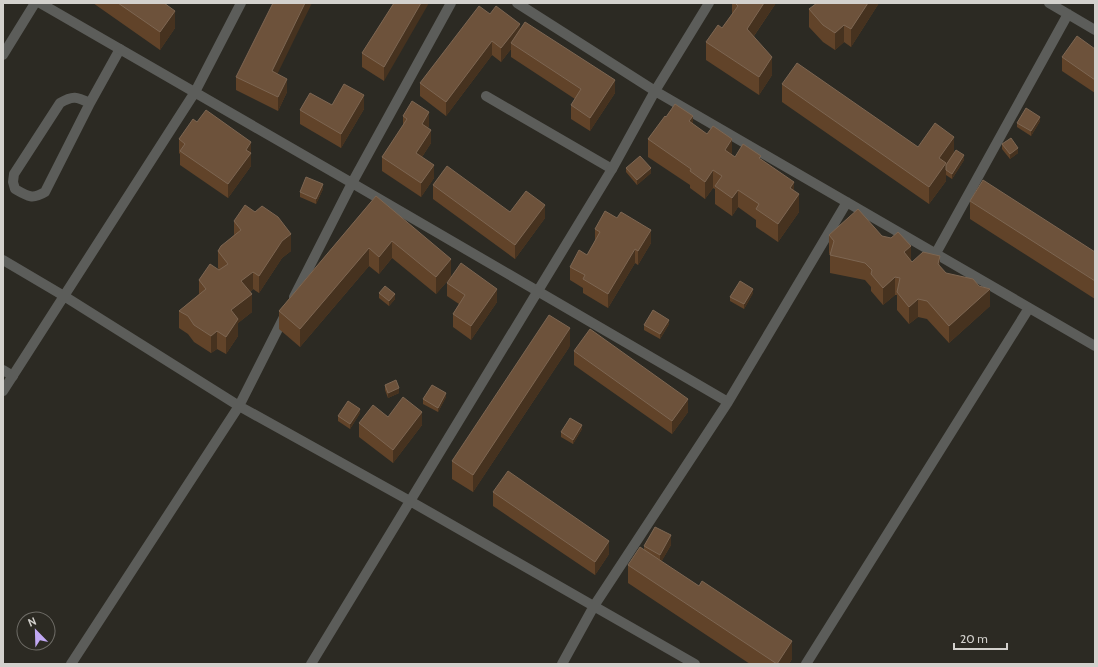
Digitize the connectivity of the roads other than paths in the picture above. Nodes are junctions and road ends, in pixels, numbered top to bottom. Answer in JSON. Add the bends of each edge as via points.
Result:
{"nodes":[{"id":1,"x":34,"y":3,"type":"edge"},
{"id":2,"x":40,"y":3,"type":"edge"},
{"id":3,"x":241,"y":3,"type":"edge"},
{"id":4,"x":451,"y":3,"type":"edge"},
{"id":5,"x":517,"y":3,"type":"edge"},
{"id":6,"x":709,"y":3,"type":"edge"},
{"id":7,"x":1049,"y":3,"type":"edge"},
{"id":8,"x":1068,"y":14,"type":"junction"},
{"id":9,"x":1095,"y":30,"type":"edge"},
{"id":10,"x":120,"y":49,"type":"junction"},
{"id":11,"x":3,"y":55,"type":"edge"},
{"id":12,"x":655,"y":91,"type":"junction"},
{"id":13,"x":195,"y":92,"type":"junction"},
{"id":14,"x":486,"y":96,"type":"dead end"},
{"id":15,"x":90,"y":103,"type":"junction"},
{"id":16,"x":612,"y":170,"type":"junction"},
{"id":17,"x":352,"y":183,"type":"junction"},
{"id":18,"x":847,"y":202,"type":"junction"},
{"id":19,"x":936,"y":253,"type":"junction"},
{"id":20,"x":3,"y":260,"type":"edge"},
{"id":21,"x":537,"y":291,"type":"junction"},
{"id":22,"x":64,"y":296,"type":"junction"},
{"id":23,"x":1029,"y":308,"type":"junction"},
{"id":24,"x":1095,"y":346,"type":"edge"},
{"id":25,"x":3,"y":370,"type":"edge"},
{"id":26,"x":13,"y":376,"type":"junction"},
{"id":27,"x":3,"y":391,"type":"edge"},
{"id":28,"x":728,"y":402,"type":"junction"},
{"id":29,"x":239,"y":406,"type":"junction"},
{"id":30,"x":410,"y":501,"type":"junction"},
{"id":31,"x":594,"y":606,"type":"junction"},
{"id":32,"x":71,"y":664,"type":"edge"},
{"id":33,"x":311,"y":664,"type":"edge"},
{"id":34,"x":562,"y":664,"type":"edge"},
{"id":35,"x":695,"y":664,"type":"edge"},
{"id":36,"x":806,"y":664,"type":"edge"}],
"edges":[{"from":1,"to":11,"type":"street"},
{"from":2,"to":10,"type":"street"},
{"from":3,"to":13,"type":"street"},
{"from":4,"to":17,"type":"street"},
{"from":5,"to":12,"type":"street"},
{"from":6,"to":12,"type":"street"},
{"from":7,"to":8,"type":"street"},
{"from":8,"to":9,"type":"street"},
{"from":8,"to":19,"type":"street"},
{"from":10,"to":13,"type":"street"},
{"from":10,"to":15,"type":"street"},
{"from":12,"to":16,"type":"street"},
{"from":12,"to":18,"type":"street"},
{"from":13,"to":17,"type":"street"},
{"from":13,"to":22,"type":"street"},
{"from":14,"to":16,"type":"street"},
{"from":15,"to":15,"type":"street","via":[[45,192],[37,197],[16,189],[13,182],[14,174],[60,103],[68,98],[78,97]]},
{"from":16,"to":21,"type":"street"},
{"from":17,"to":21,"type":"street"},
{"from":17,"to":29,"type":"street"},
{"from":18,"to":19,"type":"street"},
{"from":18,"to":28,"type":"street"},
{"from":19,"to":23,"type":"street"},
{"from":20,"to":22,"type":"street"},
{"from":21,"to":28,"type":"street"},
{"from":21,"to":30,"type":"street"},
{"from":22,"to":26,"type":"street"},
{"from":22,"to":29,"type":"street"},
{"from":23,"to":24,"type":"street"},
{"from":23,"to":36,"type":"street"},
{"from":25,"to":26,"type":"street"},
{"from":26,"to":27,"type":"street"},
{"from":28,"to":31,"type":"street"},
{"from":29,"to":30,"type":"street"},
{"from":29,"to":32,"type":"street"},
{"from":30,"to":31,"type":"street"},
{"from":30,"to":33,"type":"street"},
{"from":31,"to":34,"type":"street"},
{"from":31,"to":35,"type":"street"}]}
